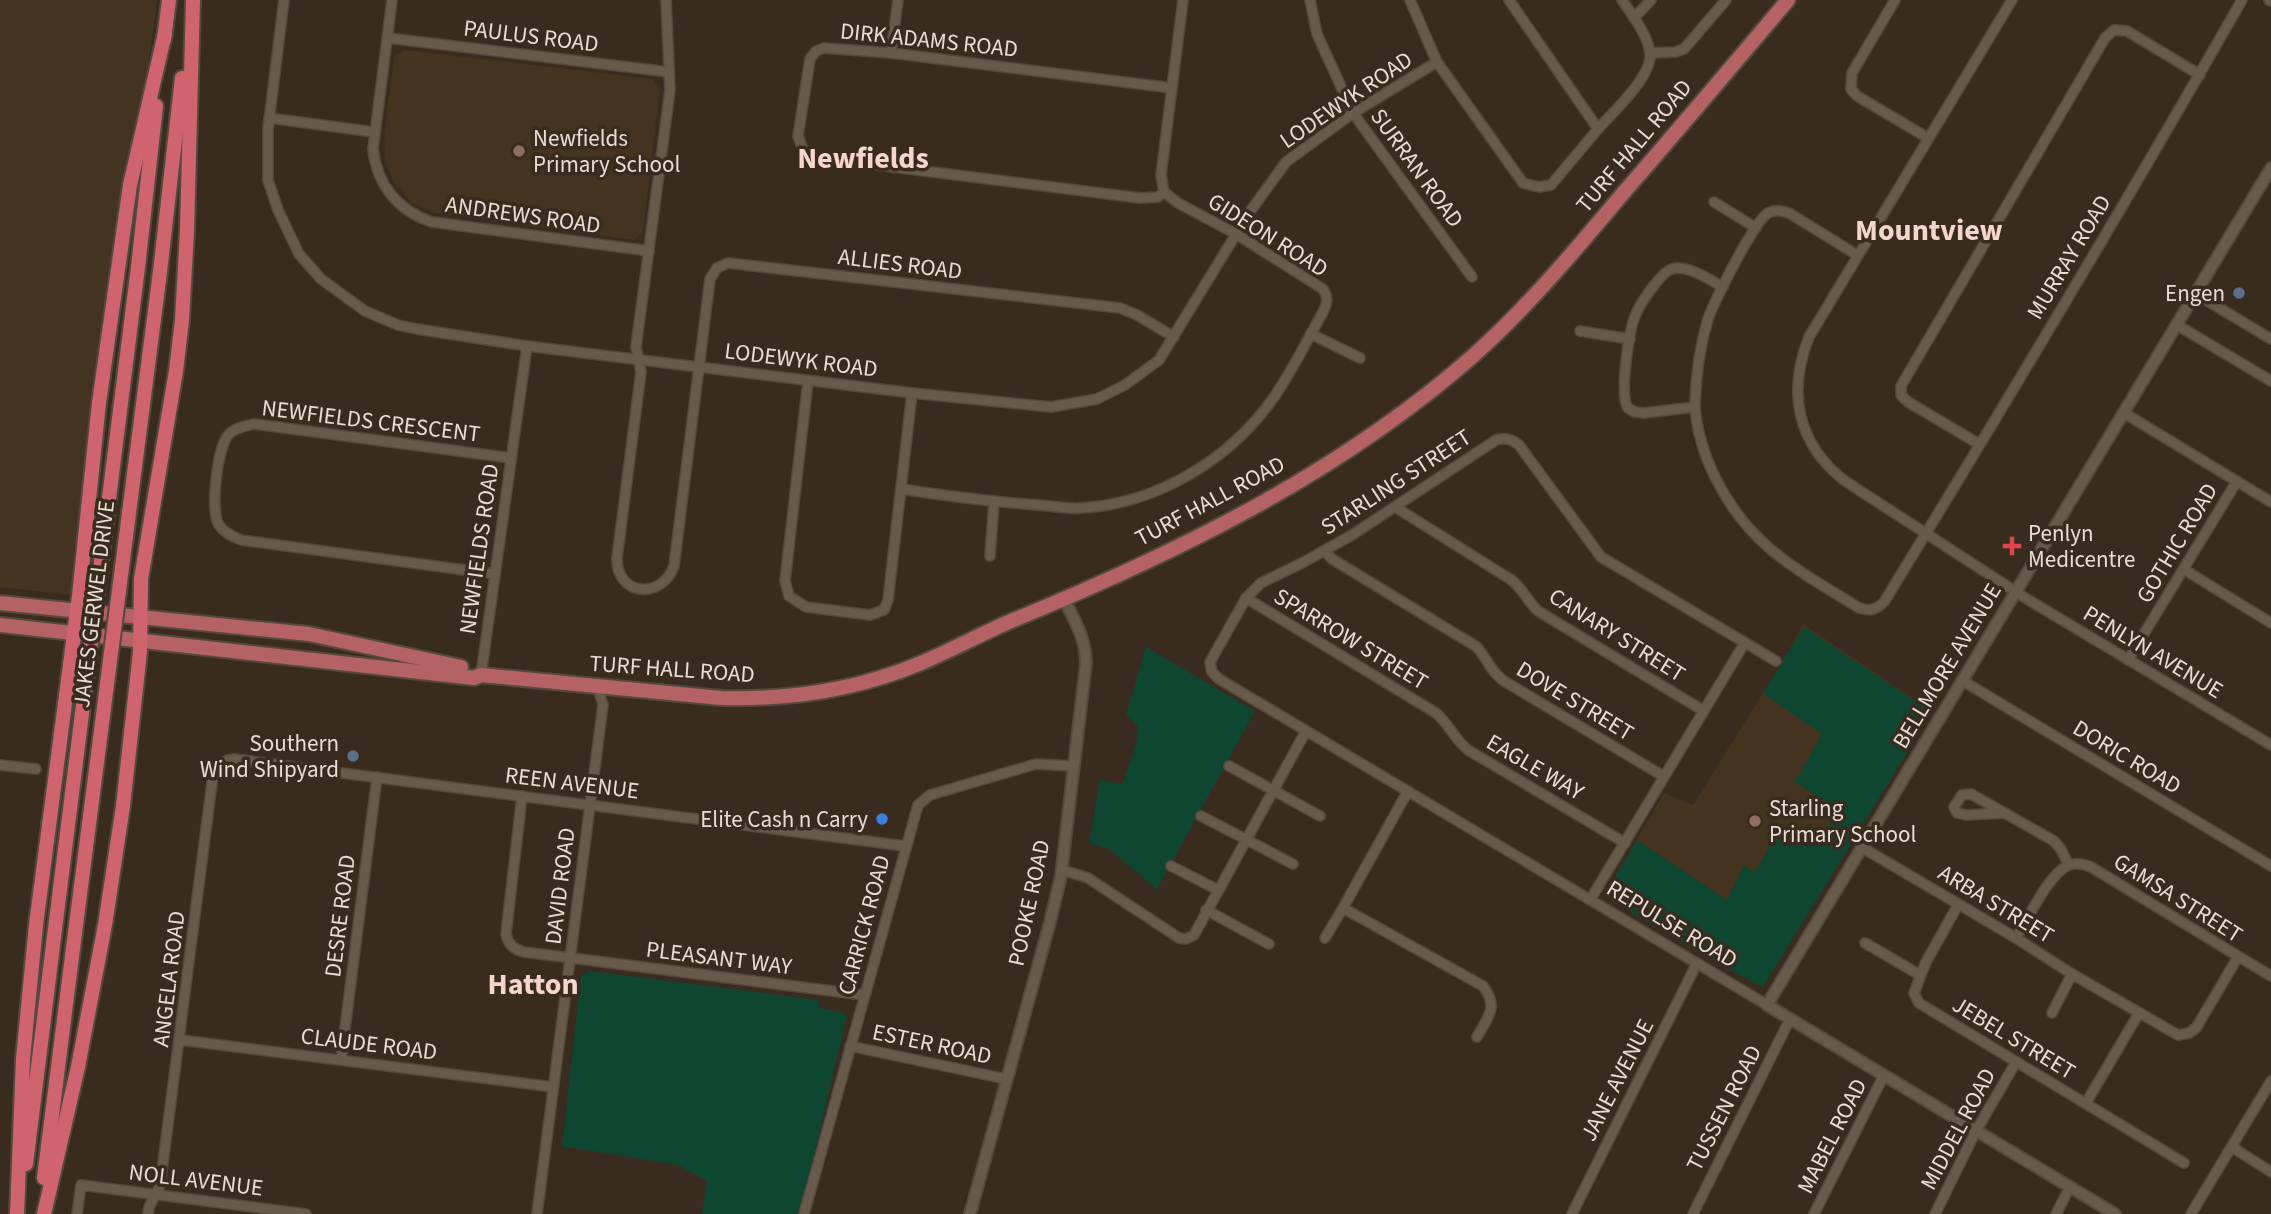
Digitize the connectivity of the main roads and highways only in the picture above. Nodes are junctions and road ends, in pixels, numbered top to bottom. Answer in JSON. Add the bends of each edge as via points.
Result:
{"nodes":[{"id":1,"x":169,"y":0,"type":"edge"},
{"id":2,"x":192,"y":0,"type":"edge"},
{"id":3,"x":1788,"y":0,"type":"edge"},
{"id":4,"x":165,"y":33,"type":"junction"},
{"id":5,"x":0,"y":603,"type":"edge"},
{"id":6,"x":77,"y":612,"type":"junction"},
{"id":7,"x":141,"y":618,"type":"junction"},
{"id":8,"x":0,"y":625,"type":"edge"},
{"id":9,"x":74,"y":632,"type":"junction"},
{"id":10,"x":140,"y":640,"type":"junction"},
{"id":11,"x":481,"y":675,"type":"junction"},
{"id":12,"x":18,"y":1214,"type":"edge"},
{"id":13,"x":42,"y":1214,"type":"edge"}],
"edges":[{"from":1,"to":4,"type":"highway","name":"JAKES GERWEL DRIVE"},
{"from":2,"to":7,"type":"highway","via":[[182,320],[141,579]]},
{"from":2,"to":13,"type":"highway","name":"JAKES GERWEL DRIVE","bridge":true},
{"from":3,"to":11,"type":"main road","name":"TURF HALL ROAD","via":[[1535,295],[1440,383],[1283,491],[1147,561],[895,674],[823,692],[753,699]]},
{"from":4,"to":6,"type":"highway","via":[[130,185],[99,403]]},
{"from":4,"to":12,"type":"highway","name":"JAKES GERWEL DRIVE","bridge":true},
{"from":5,"to":6,"type":"main road","name":"TURF HALL ROAD"},
{"from":6,"to":7,"type":"main road","name":"TURF HALL ROAD"},
{"from":6,"to":9,"type":"highway"},
{"from":7,"to":10,"type":"highway"},
{"from":7,"to":11,"type":"main road","name":"TURF HALL ROAD","via":[[309,634],[471,669]]},
{"from":8,"to":9,"type":"main road","name":"TURF HALL ROAD"},
{"from":9,"to":10,"type":"main road","name":"TURF HALL ROAD"},
{"from":9,"to":12,"type":"highway","via":[[23,1059]]},
{"from":10,"to":11,"type":"main road","name":"TURF HALL ROAD","via":[[474,678]]},
{"from":10,"to":13,"type":"highway","via":[[115,864],[78,1067]]}]}
